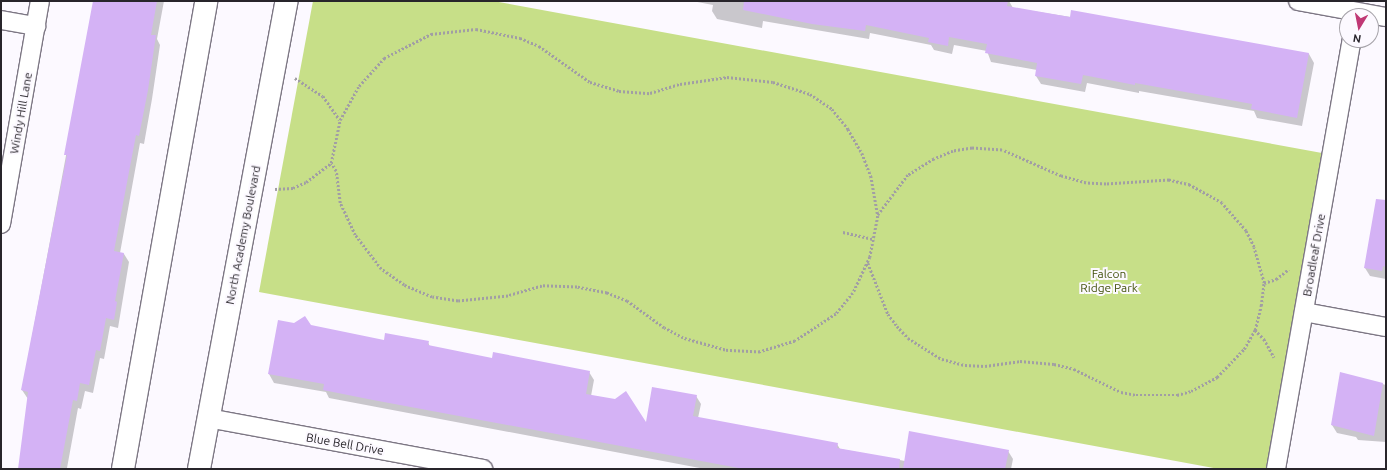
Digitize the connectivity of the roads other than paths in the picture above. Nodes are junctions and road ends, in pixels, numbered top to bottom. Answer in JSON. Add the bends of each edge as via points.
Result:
{"nodes":[{"id":1,"x":40,"y":1,"type":"edge"},
{"id":2,"x":206,"y":1,"type":"edge"},
{"id":3,"x":288,"y":1,"type":"edge"},
{"id":4,"x":1298,"y":1,"type":"edge"},
{"id":5,"x":1350,"y":8,"type":"edge"},
{"id":6,"x":1,"y":20,"type":"edge"},
{"id":7,"x":36,"y":26,"type":"junction"},
{"id":8,"x":1351,"y":48,"type":"edge"},
{"id":9,"x":1,"y":224,"type":"edge"},
{"id":10,"x":1304,"y":312,"type":"junction"},
{"id":11,"x":1386,"y":327,"type":"edge"},
{"id":12,"x":208,"y":418,"type":"junction"},
{"id":13,"x":123,"y":469,"type":"edge"},
{"id":14,"x":199,"y":469,"type":"edge"},
{"id":15,"x":483,"y":469,"type":"edge"},
{"id":16,"x":1276,"y":469,"type":"edge"}],
"edges":[{"from":1,"to":7,"type":"street","name":"Windy Hill Lane"},
{"from":2,"to":13,"type":"street"},
{"from":3,"to":12,"type":"street","name":"North Academy Boulevard"},
{"from":4,"to":5,"type":"street"},
{"from":6,"to":7,"type":"street"},
{"from":7,"to":9,"type":"street","name":"Windy Hill Lane"},
{"from":8,"to":10,"type":"street","name":"Broadleaf Drive"},
{"from":10,"to":11,"type":"street"},
{"from":10,"to":16,"type":"street","name":"Broadleaf Drive"},
{"from":12,"to":14,"type":"street","name":"North Academy Boulevard"},
{"from":12,"to":15,"type":"street","name":"Blue Bell Drive"}]}
